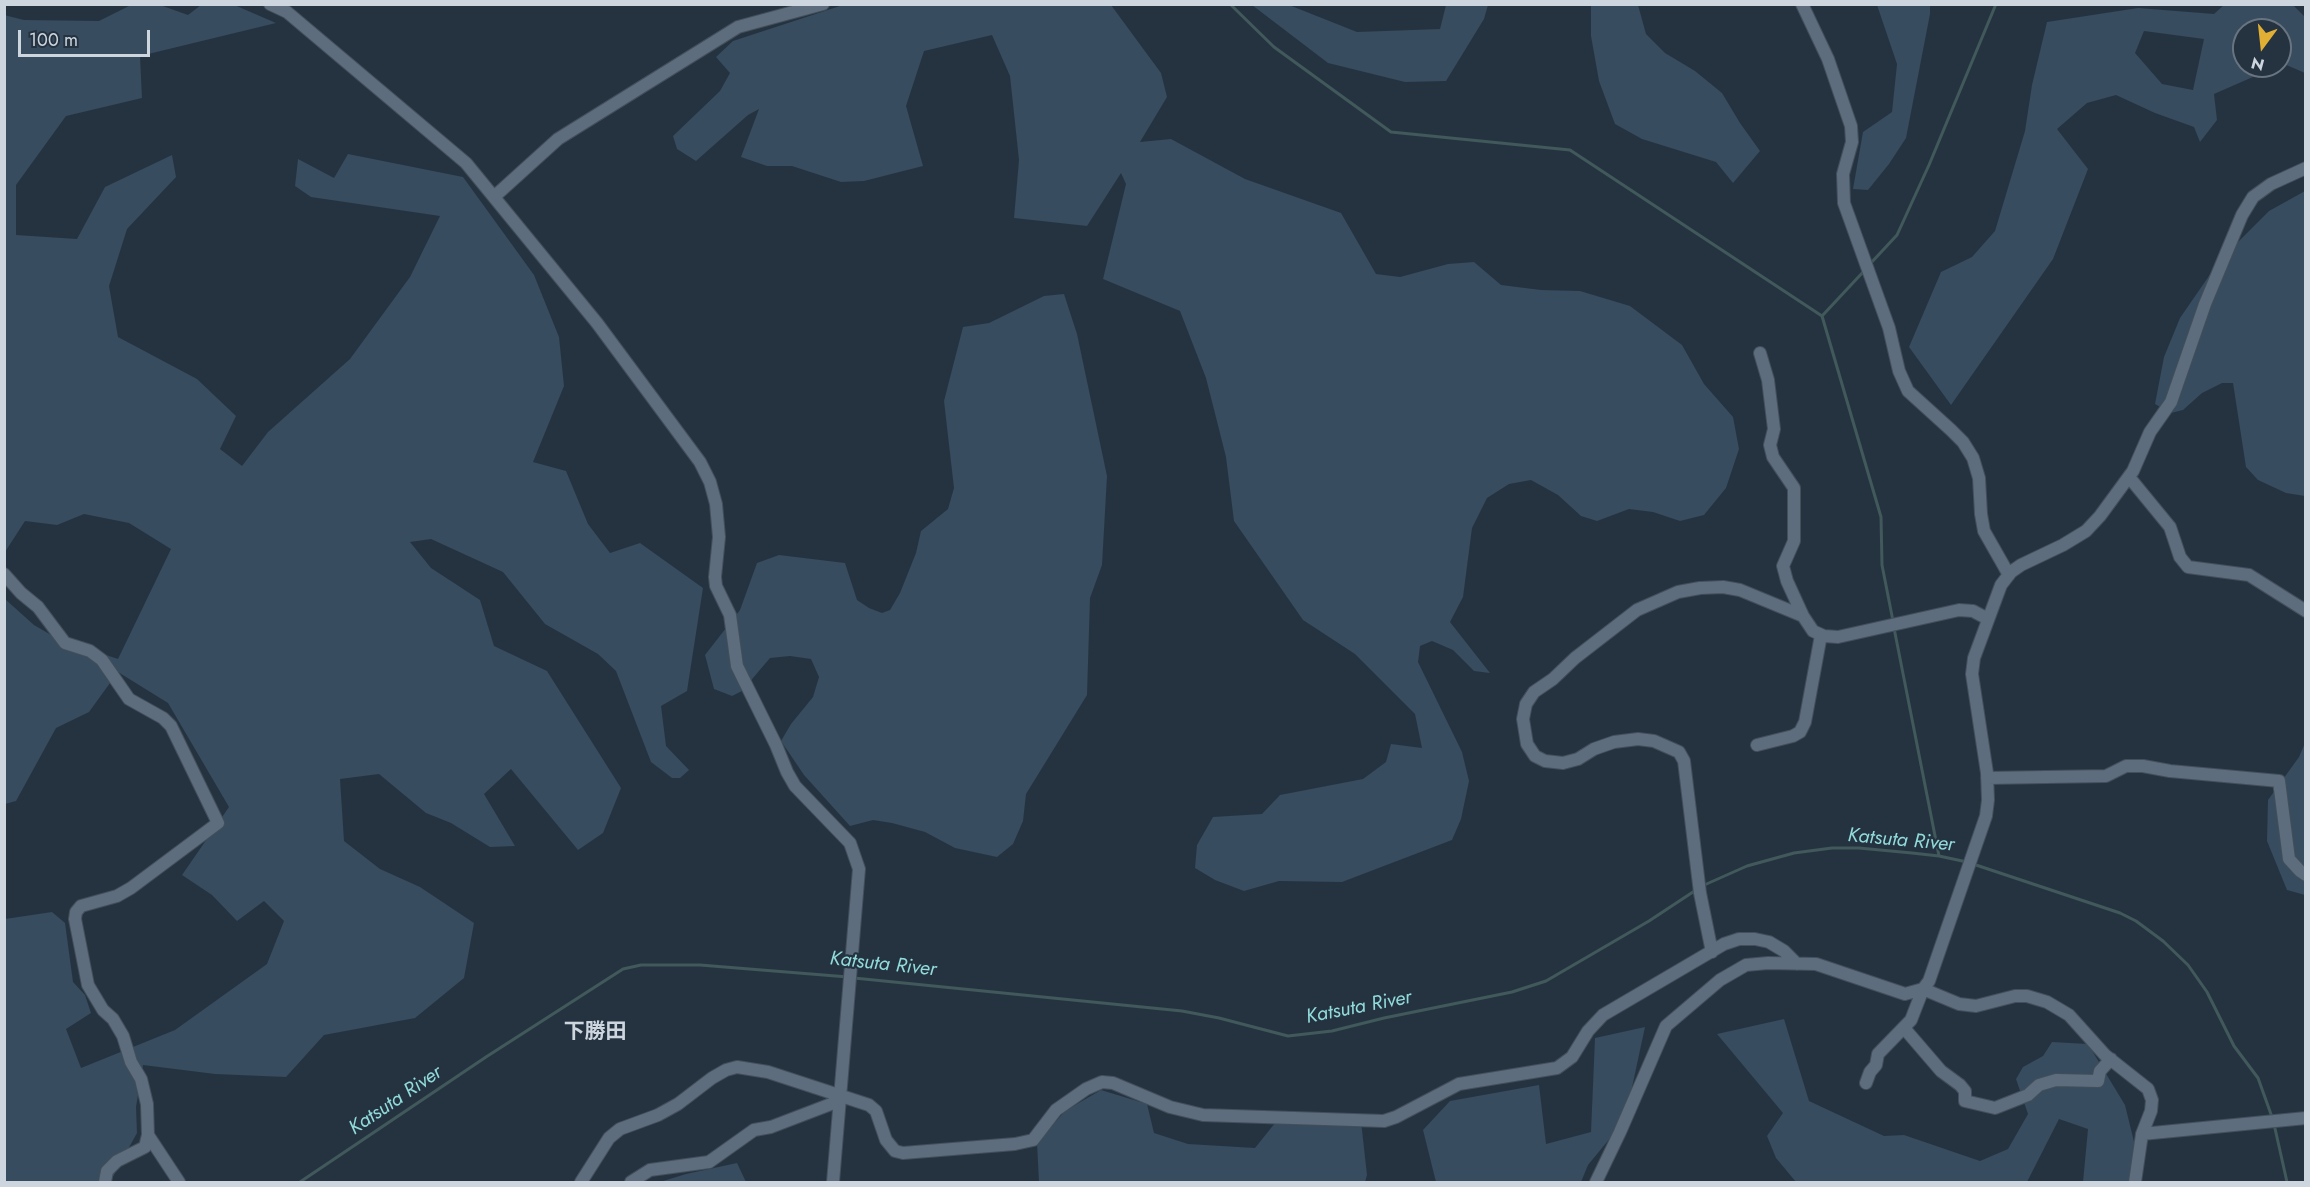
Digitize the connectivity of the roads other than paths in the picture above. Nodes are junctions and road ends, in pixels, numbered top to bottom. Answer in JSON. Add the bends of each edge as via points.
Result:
{"nodes":[{"id":1,"x":270,"y":4,"type":"edge"},
{"id":2,"x":824,"y":4,"type":"edge"},
{"id":3,"x":1802,"y":4,"type":"edge"},
{"id":4,"x":2306,"y":168,"type":"edge"},
{"id":5,"x":495,"y":196,"type":"junction"},
{"id":6,"x":1760,"y":353,"type":"dead end"},
{"id":7,"x":2129,"y":477,"type":"junction"},
{"id":8,"x":4,"y":574,"type":"edge"},
{"id":9,"x":2009,"y":575,"type":"junction"},
{"id":10,"x":2306,"y":611,"type":"edge"},
{"id":11,"x":1803,"y":616,"type":"junction"},
{"id":12,"x":1988,"y":619,"type":"junction"},
{"id":13,"x":1821,"y":635,"type":"junction"},
{"id":14,"x":1756,"y":745,"type":"dead end"},
{"id":15,"x":1987,"y":778,"type":"junction"},
{"id":16,"x":2306,"y":874,"type":"edge"},
{"id":17,"x":1712,"y":952,"type":"junction"},
{"id":18,"x":1797,"y":964,"type":"junction"},
{"id":19,"x":1923,"y":989,"type":"junction"},
{"id":20,"x":1904,"y":1028,"type":"junction"},
{"id":21,"x":2111,"y":1059,"type":"junction"},
{"id":22,"x":1866,"y":1083,"type":"dead end"},
{"id":23,"x":839,"y":1098,"type":"junction"},
{"id":24,"x":2306,"y":1118,"type":"edge"},
{"id":25,"x":2142,"y":1134,"type":"junction"},
{"id":26,"x":148,"y":1135,"type":"junction"},
{"id":27,"x":105,"y":1182,"type":"edge"},
{"id":28,"x":179,"y":1182,"type":"edge"},
{"id":29,"x":581,"y":1182,"type":"edge"},
{"id":30,"x":632,"y":1182,"type":"edge"},
{"id":31,"x":833,"y":1182,"type":"edge"},
{"id":32,"x":1596,"y":1182,"type":"edge"},
{"id":33,"x":2135,"y":1182,"type":"edge"}],
"edges":[{"from":1,"to":5,"type":"street","via":[[287,12],[466,163]]},
{"from":2,"to":5,"type":"street","via":[[738,27],[558,139]]},
{"from":3,"to":9,"type":"street","via":[[1828,59],[1851,126],[1844,203],[1889,328],[1899,371],[1908,391],[1952,430],[1972,458],[1979,478],[1984,531]]},
{"from":4,"to":7,"type":"street","via":[[2271,184],[2253,197],[2242,214],[2171,402],[2150,432]]},
{"from":5,"to":23,"type":"street","via":[[597,323],[700,462],[716,504],[716,586],[730,615],[743,682],[795,786],[841,832],[856,856],[860,882]]},
{"from":6,"to":11,"type":"street","via":[[1774,429],[1770,446],[1794,488],[1794,541],[1783,566]]},
{"from":7,"to":9,"type":"street","via":[[2086,531]]},
{"from":7,"to":10,"type":"street","via":[[2166,522],[2188,567],[2248,575]]},
{"from":8,"to":26,"type":"street","via":[[38,607],[66,643],[90,651],[102,660],[129,699],[171,726],[218,824],[131,888],[117,896],[90,902],[76,912],[88,985],[123,1036],[141,1079]]},
{"from":9,"to":12,"type":"street"},
{"from":11,"to":13,"type":"street","via":[[1813,631]]},
{"from":11,"to":17,"type":"street","via":[[1740,590],[1723,587],[1678,592],[1637,610],[1534,692],[1526,704],[1527,744],[1545,762],[1563,764],[1614,742],[1638,739],[1679,752],[1684,761],[1700,893]]},
{"from":12,"to":13,"type":"street","via":[[1973,611],[1959,610],[1838,637]]},
{"from":12,"to":15,"type":"street","via":[[1972,675]]},
{"from":13,"to":14,"type":"street","via":[[1800,732]]},
{"from":15,"to":16,"type":"street","via":[[2106,776],[2126,766],[2143,766],[2279,781],[2289,859]]},
{"from":15,"to":19,"type":"street","via":[[1986,816]]},
{"from":17,"to":18,"type":"street","via":[[1739,939],[1755,939],[1769,942]]},
{"from":17,"to":23,"type":"street","via":[[1603,1015],[1572,1057],[1557,1068],[1459,1084],[1384,1120],[1203,1115],[1102,1082],[1056,1110],[1038,1135],[1025,1142],[903,1153],[886,1140],[876,1112],[869,1105]]},
{"from":18,"to":19,"type":"street","via":[[1816,964],[1905,994]]},
{"from":18,"to":32,"type":"street","via":[[1746,965],[1720,980],[1666,1026]]},
{"from":19,"to":20,"type":"street"},
{"from":19,"to":21,"type":"street","via":[[1959,1004],[1976,1006],[2015,996],[2048,1002],[2069,1016]]},
{"from":20,"to":21,"type":"street","via":[[1941,1071],[1960,1085],[1965,1101],[1995,1108],[2056,1080],[2098,1081],[2100,1071]]},
{"from":20,"to":22,"type":"street","via":[[1878,1054]]},
{"from":21,"to":25,"type":"street","via":[[2148,1089],[2151,1111]]},
{"from":23,"to":29,"type":"street","via":[[752,1068],[726,1070],[678,1104],[609,1138]]},
{"from":23,"to":30,"type":"street","via":[[771,1127],[754,1130],[709,1162],[650,1170]]},
{"from":23,"to":31,"type":"street"},
{"from":24,"to":25,"type":"street"},
{"from":25,"to":33,"type":"street"},
{"from":26,"to":27,"type":"street","via":[[145,1147],[117,1161],[107,1171]]},
{"from":26,"to":28,"type":"street"}]}
